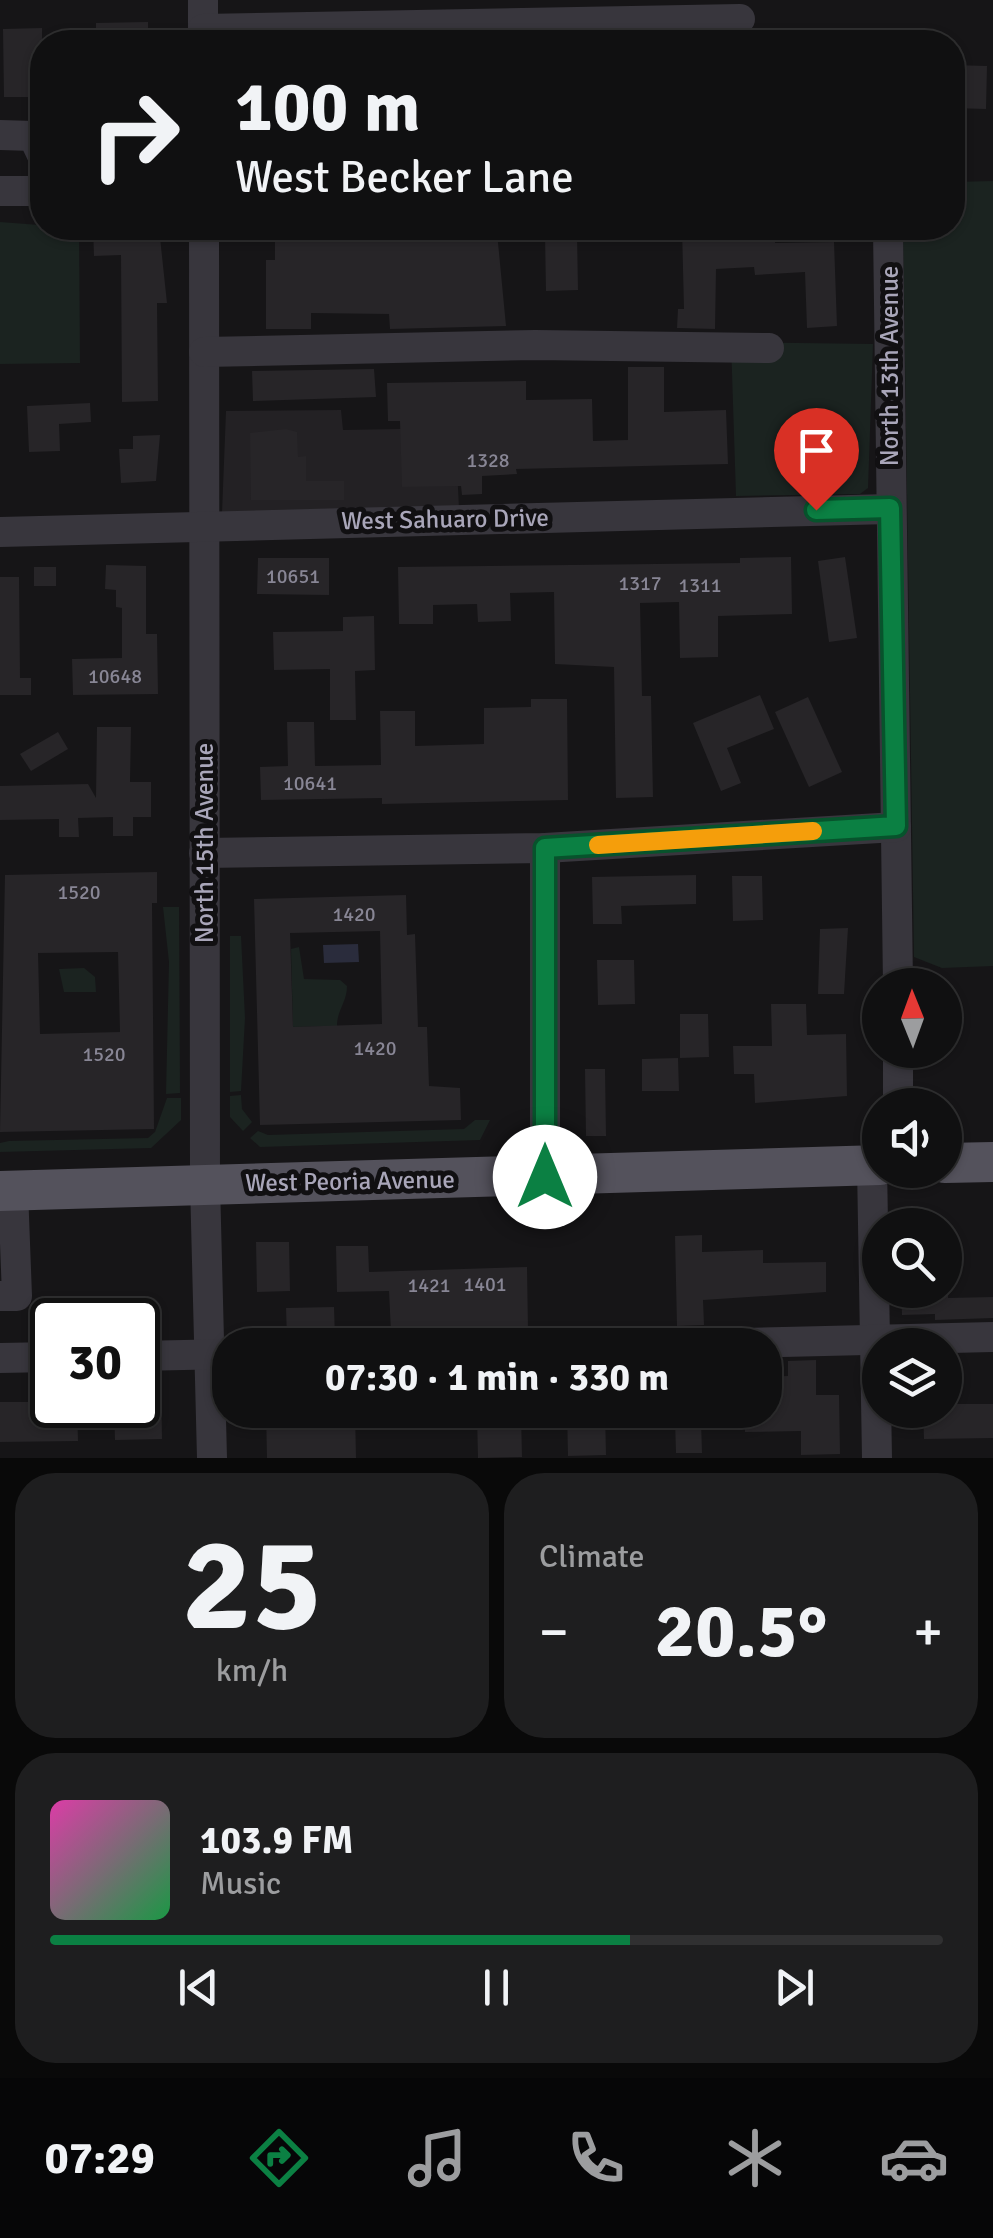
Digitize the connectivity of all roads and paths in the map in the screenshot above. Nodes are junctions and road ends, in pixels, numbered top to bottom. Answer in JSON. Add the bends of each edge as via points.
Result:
{"nodes":[{"id":1,"x":740,"y":21,"type":"edge"},
{"id":2,"x":203,"y":24,"type":"edge"},
{"id":3,"x":0,"y":135,"type":"edge"},
{"id":4,"x":30,"y":136,"type":"edge"},
{"id":5,"x":0,"y":191,"type":"edge"},
{"id":6,"x":30,"y":191,"type":"edge"},
{"id":7,"x":204,"y":240,"type":"edge"},
{"id":8,"x":888,"y":240,"type":"edge"},
{"id":9,"x":769,"y":348,"type":"dead end"},
{"id":10,"x":204,"y":352,"type":"junction"},
{"id":11,"x":890,"y":508,"type":"junction"},
{"id":12,"x":204,"y":524,"type":"junction"},
{"id":13,"x":0,"y":532,"type":"edge"},
{"id":14,"x":896,"y":826,"type":"junction"},
{"id":15,"x":545,"y":848,"type":"junction"},
{"id":16,"x":204,"y":853,"type":"junction"},
{"id":17,"x":898,"y":968,"type":"edge"},
{"id":18,"x":993,"y":1162,"type":"edge"},
{"id":19,"x":962,"y":1163,"type":"edge"},
{"id":20,"x":862,"y":1166,"type":"edge"},
{"id":21,"x":545,"y":1177,"type":"junction"},
{"id":22,"x":206,"y":1183,"type":"junction"},
{"id":23,"x":876,"y":1188,"type":"edge"},
{"id":24,"x":6,"y":1190,"type":"edge"},
{"id":25,"x":0,"y":1296,"type":"edge"},
{"id":26,"x":218,"y":1328,"type":"edge"},
{"id":27,"x":875,"y":1328,"type":"edge"},
{"id":28,"x":993,"y":1337,"type":"edge"},
{"id":29,"x":962,"y":1338,"type":"edge"},
{"id":30,"x":862,"y":1340,"type":"edge"},
{"id":31,"x":782,"y":1342,"type":"edge"},
{"id":32,"x":212,"y":1354,"type":"edge"},
{"id":33,"x":160,"y":1355,"type":"edge"},
{"id":34,"x":30,"y":1357,"type":"edge"},
{"id":35,"x":0,"y":1358,"type":"edge"},
{"id":36,"x":214,"y":1428,"type":"edge"},
{"id":37,"x":876,"y":1428,"type":"edge"},
{"id":38,"x":212,"y":1458,"type":"edge"},
{"id":39,"x":877,"y":1458,"type":"edge"}],
"edges":[{"from":1,"to":2,"type":"street"},
{"from":3,"to":4,"type":"street"},
{"from":5,"to":6,"type":"street"},
{"from":7,"to":10,"type":"street","name":"North 15th Avenue"},
{"from":8,"to":11,"type":"street","name":"North 13th Avenue"},
{"from":9,"to":10,"type":"street"},
{"from":10,"to":12,"type":"street","name":"North 15th Avenue"},
{"from":11,"to":12,"type":"street","name":"West Sahuaro Drive"},
{"from":11,"to":14,"type":"street","name":"North 13th Avenue"},
{"from":12,"to":13,"type":"street","name":"West Sahuaro Drive"},
{"from":12,"to":16,"type":"street","name":"North 15th Avenue"},
{"from":14,"to":15,"type":"street"},
{"from":14,"to":17,"type":"street","name":"North 13th Avenue"},
{"from":15,"to":16,"type":"street"},
{"from":15,"to":21,"type":"street"},
{"from":16,"to":22,"type":"street","name":"North 15th Avenue"},
{"from":18,"to":19,"type":"main road"},
{"from":20,"to":21,"type":"main road","name":"West Peoria Avenue"},
{"from":21,"to":22,"type":"main road","name":"West Peoria Avenue"},
{"from":22,"to":24,"type":"main road","name":"West Peoria Avenue"},
{"from":22,"to":26,"type":"street","name":"North 15th Avenue"},
{"from":23,"to":27,"type":"street"},
{"from":24,"to":25,"type":"street","via":[[17,1296]]},
{"from":28,"to":29,"type":"street"},
{"from":30,"to":31,"type":"street"},
{"from":32,"to":33,"type":"street"},
{"from":34,"to":35,"type":"street"},
{"from":36,"to":38,"type":"street","name":"North 15th Avenue"},
{"from":37,"to":39,"type":"street"}]}
